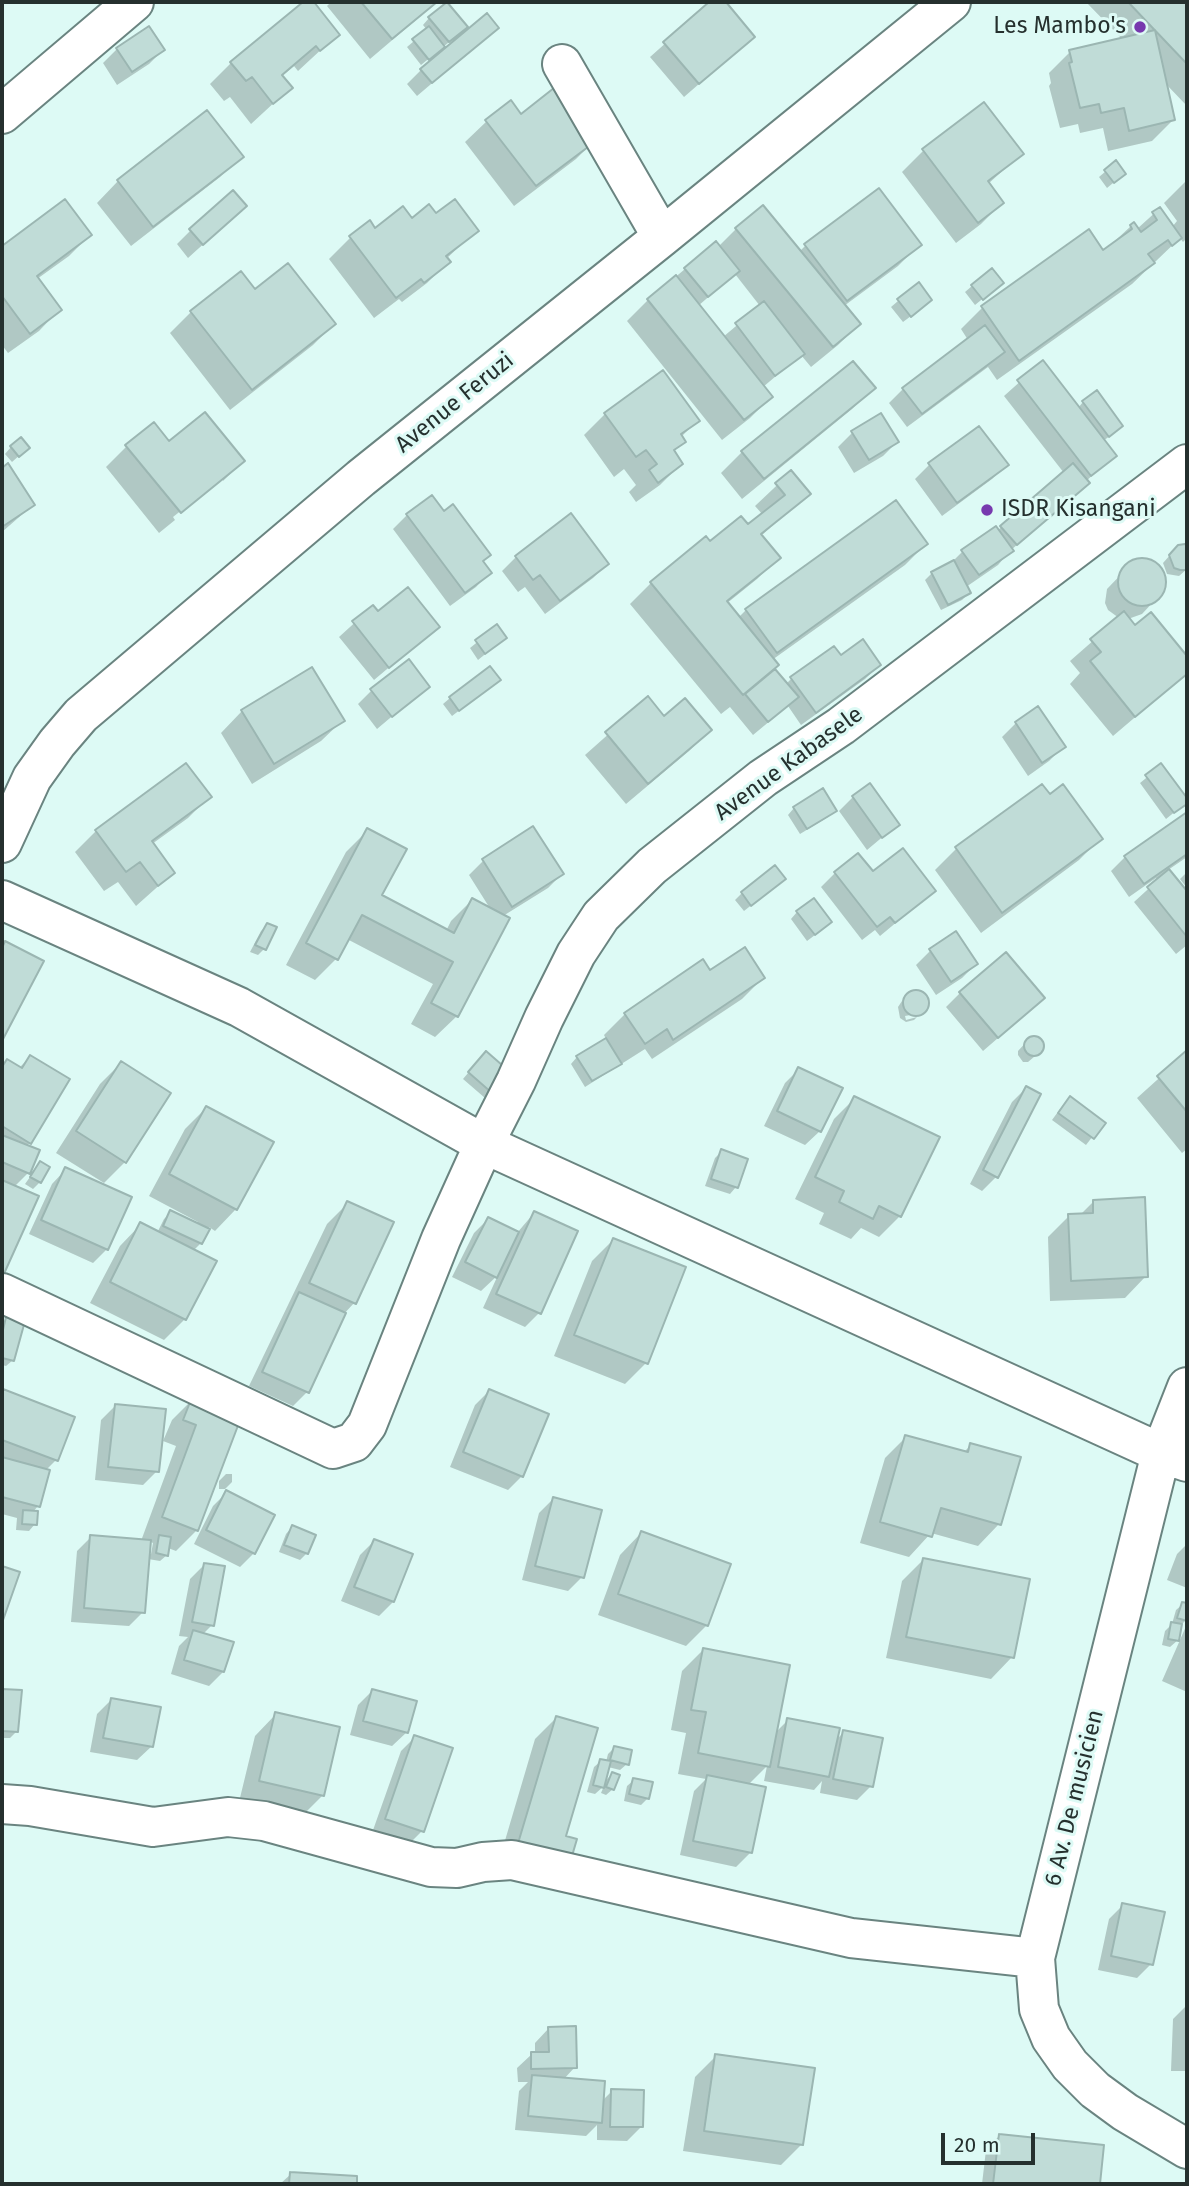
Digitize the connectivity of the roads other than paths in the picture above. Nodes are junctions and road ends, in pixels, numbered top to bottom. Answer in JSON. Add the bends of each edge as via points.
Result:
{"nodes":[{"id":1,"x":134,"y":2,"type":"edge"},
{"id":2,"x":951,"y":2,"type":"edge"},
{"id":3,"x":562,"y":64,"type":"dead end"},
{"id":4,"x":2,"y":114,"type":"edge"},
{"id":5,"x":662,"y":237,"type":"junction"},
{"id":6,"x":1187,"y":464,"type":"edge"},
{"id":7,"x":2,"y":843,"type":"edge"},
{"id":8,"x":2,"y":900,"type":"edge"},
{"id":9,"x":484,"y":1144,"type":"junction"},
{"id":10,"x":2,"y":1293,"type":"edge"},
{"id":11,"x":1187,"y":1387,"type":"edge"},
{"id":12,"x":1174,"y":1458,"type":"edge"},
{"id":13,"x":2,"y":1804,"type":"edge"},
{"id":14,"x":1035,"y":1958,"type":"junction"},
{"id":15,"x":1187,"y":2149,"type":"edge"}],
"edges":[{"from":1,"to":4,"type":"street"},
{"from":2,"to":5,"type":"street","name":"Avenue Feruzi"},
{"from":3,"to":5,"type":"street"},
{"from":5,"to":7,"type":"street","name":"Avenue Feruzi","via":[[361,478],[81,715],[32,778]]},
{"from":6,"to":9,"type":"street","name":"Avenue Kabasele","via":[[841,726],[763,778],[643,874],[601,916],[576,954]]},
{"from":8,"to":9,"type":"street","via":[[239,1007]]},
{"from":9,"to":10,"type":"street","name":"Avenue Kabasele","via":[[367,1424],[354,1442],[342,1448],[333,1449],[278,1425]]},
{"from":9,"to":12,"type":"street"},
{"from":11,"to":12,"type":"street","name":"6 Av. De musicien"},
{"from":12,"to":14,"type":"street","name":"6 Av. De musicien"},
{"from":13,"to":14,"type":"street","via":[[153,1827],[228,1817],[264,1821],[432,1867],[512,1860],[850,1938]]},
{"from":14,"to":15,"type":"street","name":"6 Av. De musicien","via":[[1039,2008],[1051,2038],[1070,2065],[1125,2112]]}]}
